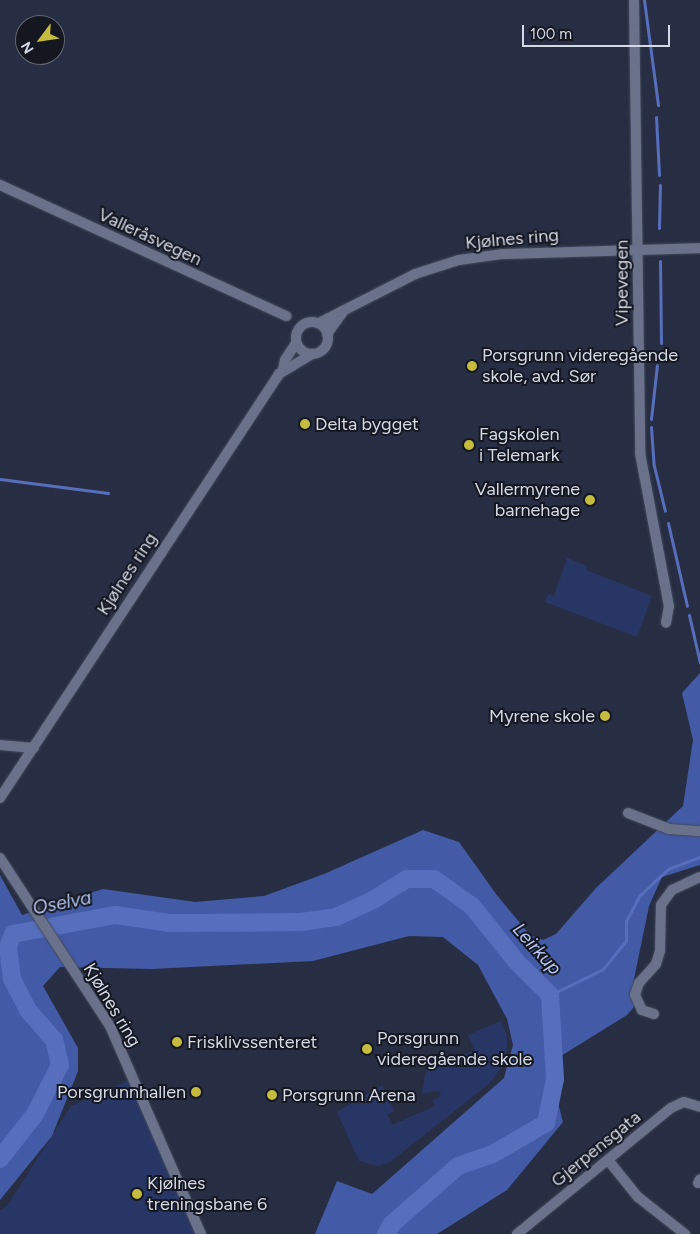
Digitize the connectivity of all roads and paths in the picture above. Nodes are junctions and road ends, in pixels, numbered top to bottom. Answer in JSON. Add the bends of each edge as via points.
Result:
{"nodes":[{"id":1,"x":634,"y":0,"type":"edge"},
{"id":2,"x":0,"y":185,"type":"edge"},
{"id":3,"x":699,"y":246,"type":"edge"},
{"id":4,"x":639,"y":248,"type":"junction"},
{"id":5,"x":343,"y":312,"type":"junction"},
{"id":6,"x":286,"y":316,"type":"dead end"},
{"id":7,"x":319,"y":323,"type":"junction"},
{"id":8,"x":327,"y":334,"type":"junction"},
{"id":9,"x":296,"y":343,"type":"junction"},
{"id":10,"x":312,"y":354,"type":"junction"},
{"id":11,"x":283,"y":369,"type":"junction"},
{"id":12,"x":666,"y":623,"type":"dead end"},
{"id":13,"x":0,"y":745,"type":"edge"},
{"id":14,"x":34,"y":748,"type":"junction"},
{"id":15,"x":0,"y":798,"type":"edge"},
{"id":16,"x":628,"y":814,"type":"dead end"},
{"id":17,"x":700,"y":831,"type":"edge"},
{"id":18,"x":0,"y":858,"type":"edge"},
{"id":19,"x":700,"y":877,"type":"edge"},
{"id":20,"x":654,"y":1014,"type":"dead end"},
{"id":21,"x":700,"y":1107,"type":"edge"},
{"id":22,"x":608,"y":1160,"type":"junction"},
{"id":23,"x":201,"y":1234,"type":"edge"},
{"id":24,"x":517,"y":1234,"type":"edge"},
{"id":25,"x":685,"y":1234,"type":"edge"}],
"edges":[{"from":1,"to":4,"type":"street","name":"Vipevegen"},
{"from":2,"to":6,"type":"street","name":"Valleråsvegen"},
{"from":3,"to":4,"type":"street","name":"Kjølnes ring"},
{"from":4,"to":5,"type":"street","name":"Kjølnes ring","via":[[502,254],[458,260],[416,274]]},
{"from":4,"to":12,"type":"street","name":"Vipevegen","via":[[640,452],[669,606]]},
{"from":5,"to":7,"type":"street","name":"Kjølnes ring"},
{"from":5,"to":8,"type":"street","name":"Kjølnes ring"},
{"from":7,"to":8,"type":"street"},
{"from":7,"to":9,"type":"street","via":[[312,321],[300,326]]},
{"from":8,"to":10,"type":"street","via":[[324,348]]},
{"from":9,"to":10,"type":"street","via":[[304,352]]},
{"from":9,"to":11,"type":"street","name":"Kjølnes ring"},
{"from":10,"to":11,"type":"street","name":"Kjølnes ring"},
{"from":11,"to":14,"type":"street","name":"Kjølnes ring"},
{"from":13,"to":14,"type":"street"},
{"from":14,"to":15,"type":"street","name":"Kjølnes ring"},
{"from":16,"to":17,"type":"street","via":[[669,829]]},
{"from":18,"to":23,"type":"street","name":"Kjølnes ring","via":[[118,1042]]},
{"from":19,"to":20,"type":"street","via":[[672,890],[661,905],[660,952],[656,964],[639,982],[635,995],[642,1010]]},
{"from":21,"to":22,"type":"street","name":"Gjerpensgata","via":[[677,1104]]},
{"from":22,"to":24,"type":"street","name":"Gjerpensgata"},
{"from":22,"to":25,"type":"street","via":[[643,1202]]}]}
